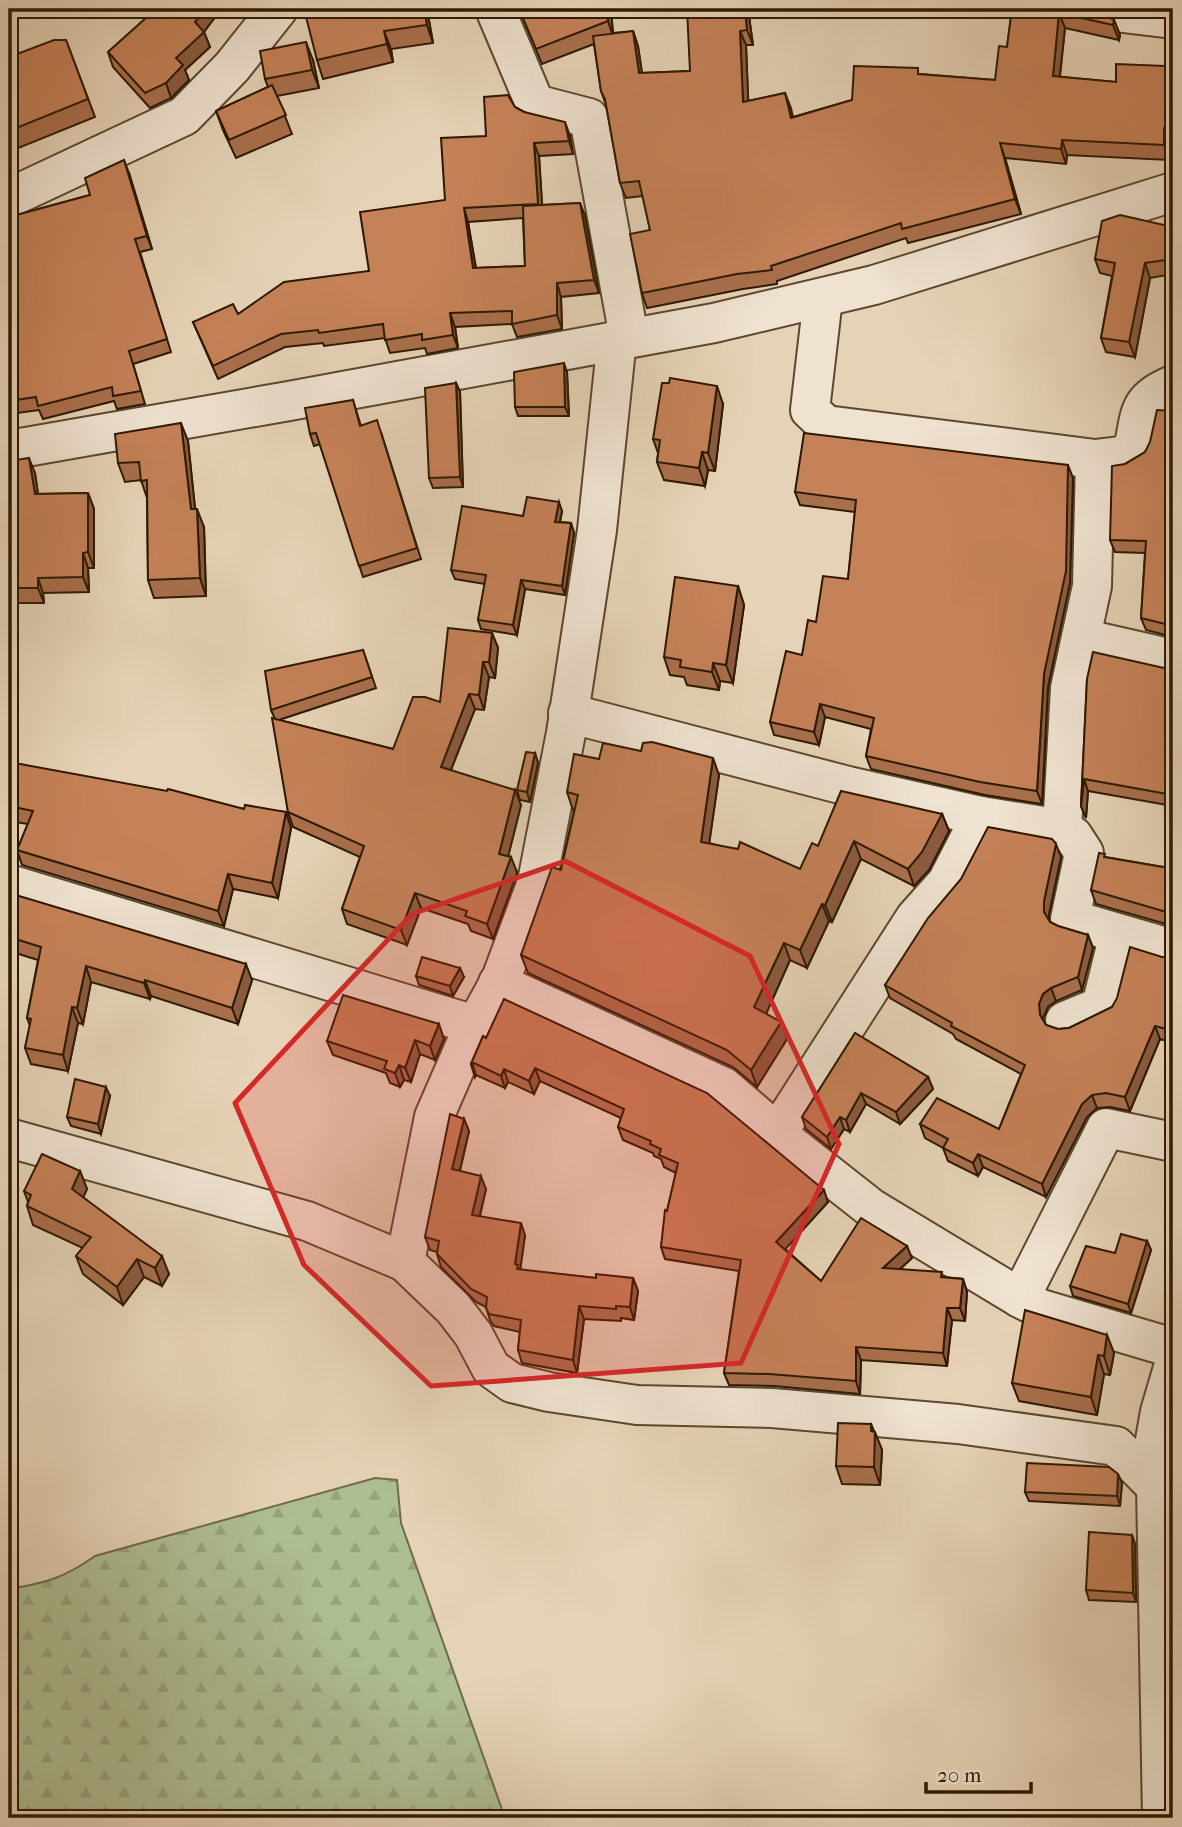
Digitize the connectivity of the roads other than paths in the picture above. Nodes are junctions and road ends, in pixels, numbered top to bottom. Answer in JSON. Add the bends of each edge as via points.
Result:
{"nodes":[{"id":1,"x":278,"y":9,"type":"edge"},
{"id":2,"x":495,"y":9,"type":"edge"},
{"id":3,"x":1123,"y":9,"type":"edge"},
{"id":4,"x":1173,"y":19,"type":"edge"},
{"id":5,"x":9,"y":198,"type":"edge"},
{"id":6,"x":1172,"y":203,"type":"edge"},
{"id":7,"x":823,"y":298,"type":"junction"},
{"id":8,"x":623,"y":338,"type":"junction"},
{"id":9,"x":1173,"y":385,"type":"edge"},
{"id":10,"x":9,"y":450,"type":"edge"},
{"id":11,"x":1095,"y":460,"type":"junction"},
{"id":12,"x":1081,"y":638,"type":"junction"},
{"id":13,"x":1173,"y":659,"type":"edge"},
{"id":14,"x":568,"y":713,"type":"junction"},
{"id":15,"x":981,"y":816,"type":"junction"},
{"id":16,"x":1062,"y":829,"type":"junction"},
{"id":17,"x":9,"y":884,"type":"edge"},
{"id":18,"x":1119,"y":934,"type":"junction"},
{"id":19,"x":1173,"y":949,"type":"edge"},
{"id":20,"x":498,"y":983,"type":"junction"},
{"id":21,"x":1065,"y":1021,"type":"dead end"},
{"id":22,"x":475,"y":1025,"type":"junction"},
{"id":23,"x":778,"y":1132,"type":"junction"},
{"id":24,"x":9,"y":1138,"type":"edge"},
{"id":25,"x":1173,"y":1142,"type":"edge"},
{"id":26,"x":405,"y":1262,"type":"junction"},
{"id":27,"x":1020,"y":1298,"type":"junction"},
{"id":28,"x":1173,"y":1348,"type":"edge"},
{"id":29,"x":1173,"y":1368,"type":"edge"},
{"id":30,"x":1164,"y":1495,"type":"edge"},
{"id":31,"x":1161,"y":1818,"type":"edge"}],
"edges":[{"from":1,"to":5,"type":"street","via":[[232,67],[184,116]]},
{"from":2,"to":8,"type":"street","via":[[536,104],[589,118]]},
{"from":3,"to":4,"type":"street","via":[[1123,13]]},
{"from":6,"to":7,"type":"street"},
{"from":7,"to":8,"type":"street"},
{"from":7,"to":11,"type":"street","via":[[810,410],[826,425]]},
{"from":8,"to":10,"type":"street"},
{"from":8,"to":14,"type":"street"},
{"from":9,"to":11,"type":"street","via":[[1153,393],[1142,407],[1133,450]]},
{"from":11,"to":12,"type":"street","via":[[1092,586]]},
{"from":12,"to":13,"type":"street"},
{"from":12,"to":16,"type":"street","via":[[1070,688]]},
{"from":14,"to":15,"type":"street"},
{"from":14,"to":20,"type":"street","via":[[537,882]]},
{"from":15,"to":16,"type":"street"},
{"from":15,"to":23,"type":"street","via":[[947,882],[915,918]]},
{"from":16,"to":18,"type":"street","via":[[1084,853],[1070,919]]},
{"from":17,"to":22,"type":"street"},
{"from":18,"to":19,"type":"street"},
{"from":18,"to":21,"type":"street","via":[[1101,1006]]},
{"from":20,"to":22,"type":"street"},
{"from":20,"to":23,"type":"street","via":[[724,1087]]},
{"from":22,"to":26,"type":"street","via":[[435,1117]]},
{"from":23,"to":27,"type":"street","via":[[871,1208]]},
{"from":24,"to":26,"type":"street","via":[[307,1221]]},
{"from":25,"to":27,"type":"street","via":[[1106,1128]]},
{"from":26,"to":30,"type":"street","via":[[453,1308],[491,1368],[512,1383],[637,1405],[772,1408],[958,1424],[1116,1446]]},
{"from":27,"to":28,"type":"street","via":[[1041,1309]]},
{"from":29,"to":30,"type":"street","via":[[1152,1457]]},
{"from":30,"to":31,"type":"street"}]}
